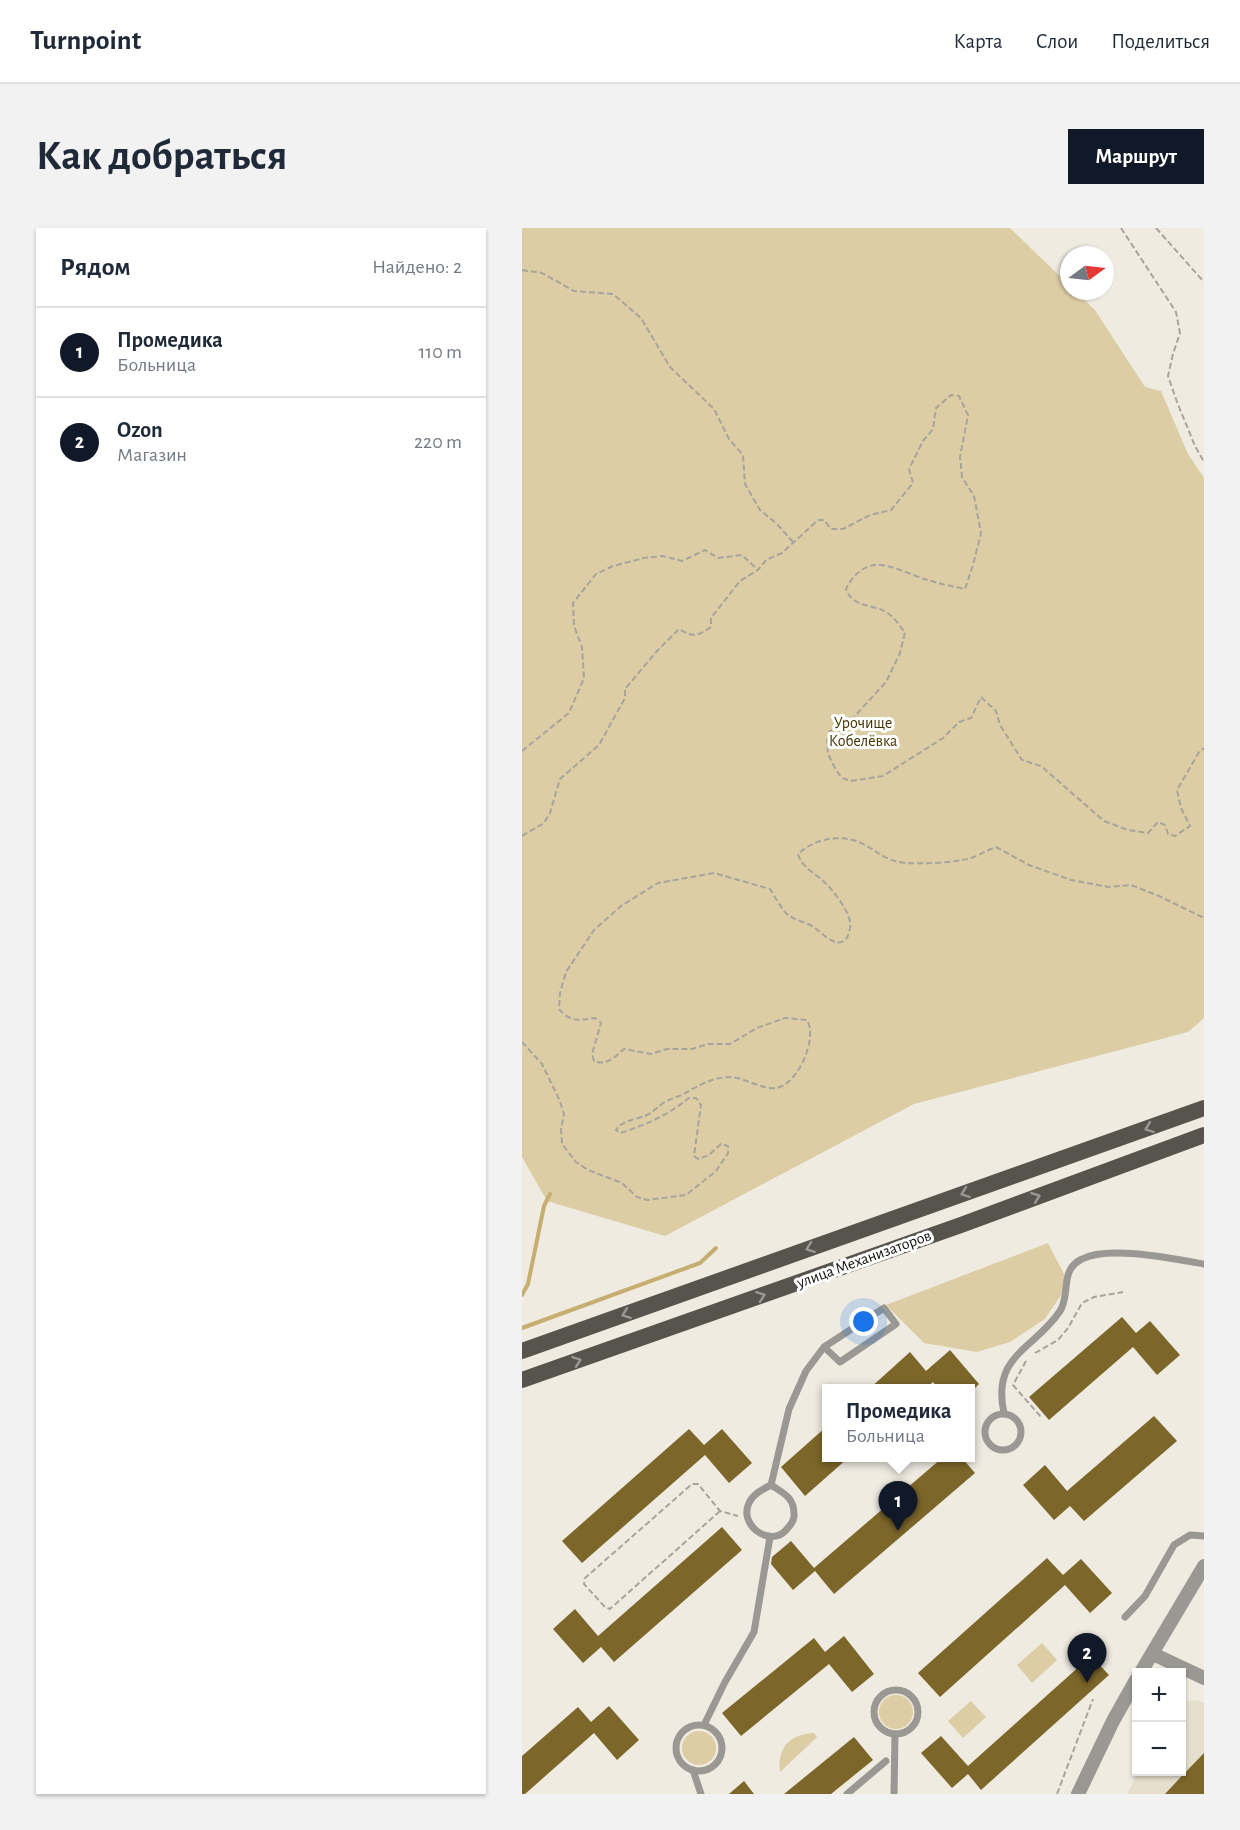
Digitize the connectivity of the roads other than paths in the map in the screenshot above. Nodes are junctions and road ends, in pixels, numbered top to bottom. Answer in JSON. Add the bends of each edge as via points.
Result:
{"nodes":[{"id":1,"x":1204,"y":1108,"type":"edge"},
{"id":2,"x":1204,"y":1135,"type":"edge"},
{"id":3,"x":1204,"y":1264,"type":"edge"},
{"id":4,"x":824,"y":1347,"type":"junction"},
{"id":5,"x":522,"y":1351,"type":"edge"},
{"id":6,"x":522,"y":1380,"type":"edge"},
{"id":7,"x":1004,"y":1413,"type":"junction"},
{"id":8,"x":771,"y":1485,"type":"junction"},
{"id":9,"x":1204,"y":1536,"type":"edge"},
{"id":10,"x":770,"y":1537,"type":"junction"},
{"id":11,"x":1204,"y":1566,"type":"edge"},
{"id":12,"x":1125,"y":1617,"type":"dead end"},
{"id":13,"x":1153,"y":1654,"type":"junction"},
{"id":14,"x":1144,"y":1668,"type":"edge"},
{"id":15,"x":1204,"y":1678,"type":"edge"},
{"id":16,"x":1132,"y":1689,"type":"edge"},
{"id":17,"x":704,"y":1725,"type":"junction"},
{"id":18,"x":895,"y":1734,"type":"junction"},
{"id":19,"x":886,"y":1761,"type":"dead end"},
{"id":20,"x":693,"y":1770,"type":"junction"},
{"id":21,"x":701,"y":1794,"type":"edge"},
{"id":22,"x":848,"y":1794,"type":"edge"},
{"id":23,"x":894,"y":1794,"type":"edge"},
{"id":24,"x":1078,"y":1794,"type":"edge"}],
"edges":[{"from":1,"to":5,"type":"main road","name":"улица Механизаторов","one_way":true},
{"from":6,"to":2,"type":"main road","name":"улица Механизаторов","one_way":true},
{"from":3,"to":7,"type":"lane","via":[[1111,1253],[1083,1258],[1070,1267],[1062,1308],[1049,1326],[1011,1361],[1003,1385]]},
{"from":4,"to":4,"type":"lane","via":[[884,1308],[896,1324],[840,1362]]},
{"from":4,"to":8,"type":"lane","via":[[806,1371],[789,1409]]},
{"from":7,"to":7,"type":"lane","via":[[992,1417],[985,1427],[987,1440],[996,1449],[1009,1450],[1019,1442],[1022,1429],[1016,1418]]},
{"from":8,"to":10,"type":"lane","via":[[748,1504],[747,1519],[756,1532]]},
{"from":8,"to":10,"type":"lane","via":[[787,1494],[794,1507],[793,1521],[784,1533]]},
{"from":9,"to":12,"type":"lane","via":[[1190,1535],[1174,1545],[1144,1596]]},
{"from":10,"to":17,"type":"lane","via":[[754,1632]]},
{"from":11,"to":13,"type":"street"},
{"from":13,"to":14,"type":"street"},
{"from":13,"to":15,"type":"street"},
{"from":16,"to":24,"type":"street"},
{"from":17,"to":20,"type":"lane","via":[[692,1725],[677,1742],[677,1754]]},
{"from":17,"to":20,"type":"lane","via":[[715,1730],[722,1741],[722,1753],[716,1764],[706,1770]]},
{"from":18,"to":18,"type":"lane","via":[[909,1730],[918,1717],[916,1702],[905,1691],[890,1690],[878,1699],[874,1714],[880,1728]]},
{"from":18,"to":23,"type":"lane"},
{"from":19,"to":22,"type":"lane"},
{"from":20,"to":21,"type":"lane"}]}
